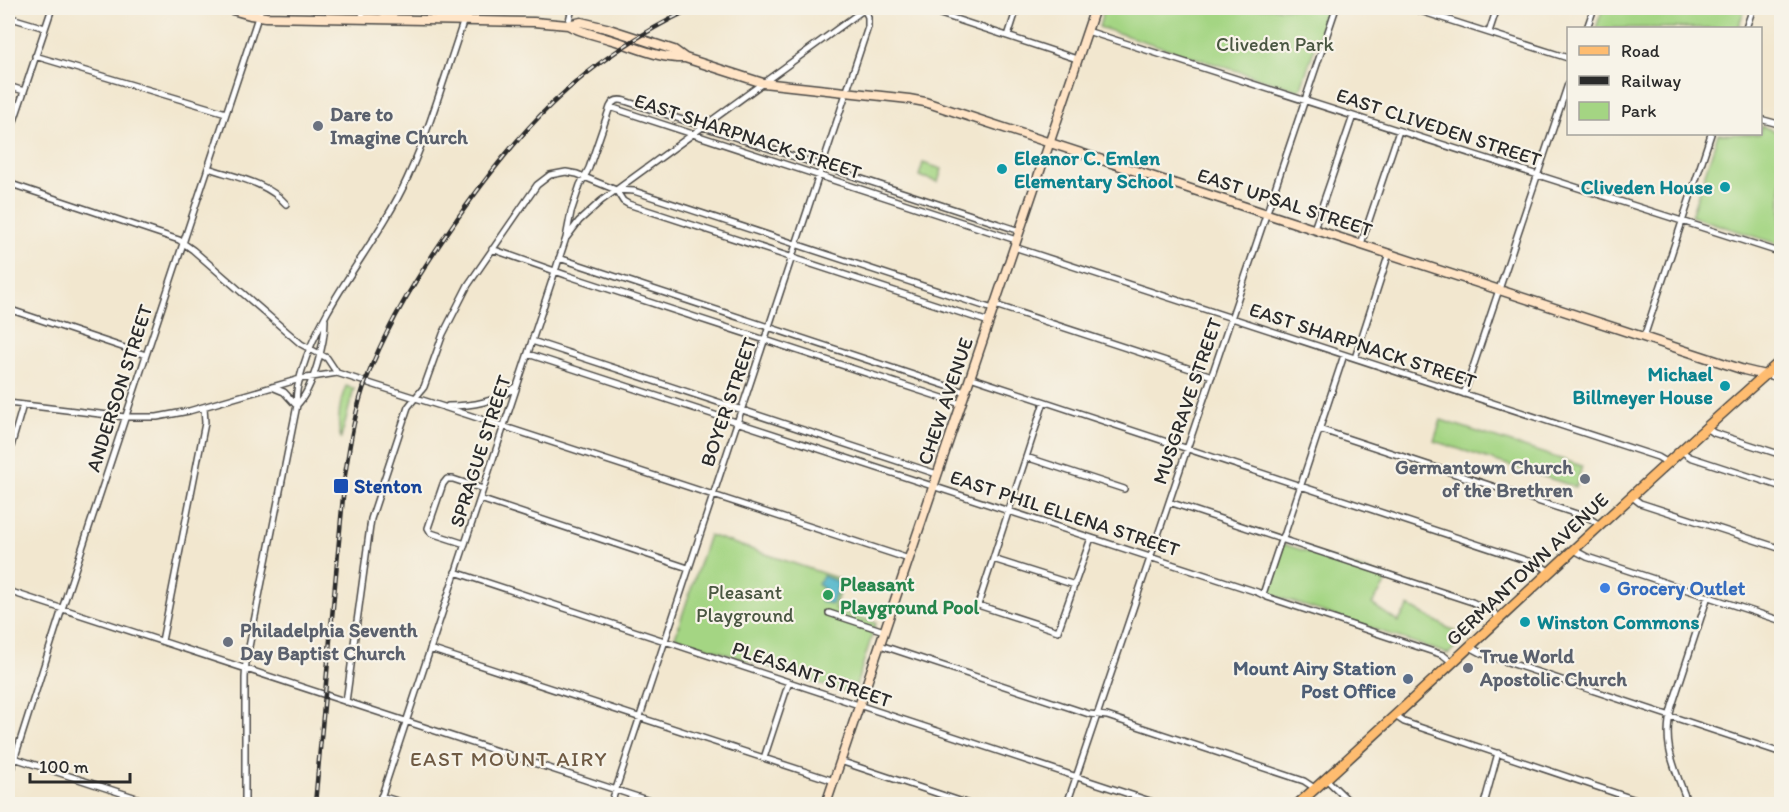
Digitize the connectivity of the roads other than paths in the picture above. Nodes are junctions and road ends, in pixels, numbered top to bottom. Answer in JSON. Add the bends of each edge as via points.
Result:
{"nodes":[{"id":1,"x":52,"y":8,"type":"edge"},
{"id":2,"x":225,"y":8,"type":"edge"},
{"id":3,"x":363,"y":8,"type":"edge"},
{"id":4,"x":468,"y":8,"type":"edge"},
{"id":5,"x":572,"y":8,"type":"edge"},
{"id":6,"x":865,"y":8,"type":"edge"},
{"id":7,"x":922,"y":8,"type":"edge"},
{"id":8,"x":1017,"y":8,"type":"edge"},
{"id":9,"x":1095,"y":8,"type":"edge"},
{"id":10,"x":1336,"y":8,"type":"edge"},
{"id":11,"x":1411,"y":8,"type":"edge"},
{"id":12,"x":1497,"y":8,"type":"edge"},
{"id":13,"x":1594,"y":8,"type":"edge"},
{"id":14,"x":1753,"y":8,"type":"edge"},
{"id":15,"x":260,"y":12,"type":"edge"},
{"id":16,"x":8,"y":17,"type":"edge"},
{"id":17,"x":362,"y":19,"type":"junction"},
{"id":18,"x":463,"y":20,"type":"junction"},
{"id":19,"x":568,"y":25,"type":"junction"},
{"id":20,"x":1587,"y":27,"type":"edge"},
{"id":21,"x":1746,"y":27,"type":"edge"},
{"id":22,"x":45,"y":28,"type":"junction"},
{"id":23,"x":1087,"y":31,"type":"junction"},
{"id":24,"x":1489,"y":32,"type":"junction"},
{"id":25,"x":1008,"y":36,"type":"junction"},
{"id":26,"x":35,"y":56,"type":"junction"},
{"id":27,"x":1567,"y":57,"type":"edge"},
{"id":28,"x":1077,"y":59,"type":"junction"},
{"id":29,"x":763,"y":83,"type":"junction"},
{"id":30,"x":8,"y":86,"type":"edge"},
{"id":31,"x":1567,"y":90,"type":"edge"},
{"id":32,"x":24,"y":91,"type":"junction"},
{"id":33,"x":846,"y":93,"type":"junction"},
{"id":34,"x":1304,"y":100,"type":"junction"},
{"id":35,"x":610,"y":107,"type":"junction"},
{"id":36,"x":226,"y":113,"type":"junction"},
{"id":37,"x":1353,"y":116,"type":"junction"},
{"id":38,"x":1762,"y":119,"type":"edge"},
{"id":39,"x":1782,"y":125,"type":"edge"},
{"id":40,"x":703,"y":126,"type":"junction"},
{"id":41,"x":1399,"y":130,"type":"junction"},
{"id":42,"x":693,"y":134,"type":"junction"},
{"id":43,"x":1711,"y":135,"type":"edge"},
{"id":44,"x":8,"y":140,"type":"edge"},
{"id":45,"x":1049,"y":142,"type":"junction"},
{"id":46,"x":822,"y":165,"type":"junction"},
{"id":47,"x":208,"y":168,"type":"junction"},
{"id":48,"x":819,"y":175,"type":"junction"},
{"id":49,"x":1538,"y":175,"type":"junction"},
{"id":50,"x":584,"y":177,"type":"junction"},
{"id":51,"x":8,"y":183,"type":"edge"},
{"id":52,"x":616,"y":190,"type":"junction"},
{"id":53,"x":286,"y":204,"type":"dead end"},
{"id":54,"x":1266,"y":213,"type":"junction"},
{"id":55,"x":1682,"y":221,"type":"junction"},
{"id":56,"x":1314,"y":229,"type":"junction"},
{"id":57,"x":1020,"y":231,"type":"junction"},
{"id":58,"x":566,"y":238,"type":"junction"},
{"id":59,"x":184,"y":243,"type":"junction"},
{"id":60,"x":796,"y":244,"type":"junction"},
{"id":61,"x":1015,"y":244,"type":"junction"},
{"id":62,"x":1361,"y":244,"type":"junction"},
{"id":63,"x":492,"y":249,"type":"junction"},
{"id":64,"x":1389,"y":253,"type":"junction"},
{"id":65,"x":1782,"y":253,"type":"edge"},
{"id":66,"x":792,"y":257,"type":"junction"},
{"id":67,"x":559,"y":258,"type":"junction"},
{"id":68,"x":555,"y":270,"type":"junction"},
{"id":69,"x":1499,"y":290,"type":"junction"},
{"id":70,"x":994,"y":307,"type":"junction"},
{"id":71,"x":8,"y":309,"type":"edge"},
{"id":72,"x":1231,"y":317,"type":"junction"},
{"id":73,"x":325,"y":319,"type":"junction"},
{"id":74,"x":989,"y":322,"type":"junction"},
{"id":75,"x":769,"y":327,"type":"junction"},
{"id":76,"x":1644,"y":337,"type":"junction"},
{"id":77,"x":765,"y":340,"type":"junction"},
{"id":78,"x":532,"y":341,"type":"junction"},
{"id":79,"x":309,"y":349,"type":"junction"},
{"id":80,"x":319,"y":354,"type":"junction"},
{"id":81,"x":528,"y":354,"type":"junction"},
{"id":82,"x":1344,"y":354,"type":"junction"},
{"id":83,"x":146,"y":355,"type":"junction"},
{"id":84,"x":1355,"y":358,"type":"junction"},
{"id":85,"x":1782,"y":360,"type":"edge"},
{"id":86,"x":337,"y":373,"type":"junction"},
{"id":87,"x":313,"y":375,"type":"junction"},
{"id":88,"x":1765,"y":375,"type":"junction"},
{"id":89,"x":1212,"y":376,"type":"junction"},
{"id":90,"x":970,"y":377,"type":"junction"},
{"id":91,"x":300,"y":378,"type":"junction"},
{"id":92,"x":1782,"y":379,"type":"edge"},
{"id":93,"x":517,"y":386,"type":"junction"},
{"id":94,"x":272,"y":387,"type":"junction"},
{"id":95,"x":965,"y":392,"type":"junction"},
{"id":96,"x":1464,"y":394,"type":"junction"},
{"id":97,"x":416,"y":398,"type":"junction"},
{"id":98,"x":1044,"y":402,"type":"junction"},
{"id":99,"x":8,"y":403,"type":"edge"},
{"id":100,"x":961,"y":404,"type":"junction"},
{"id":101,"x":23,"y":405,"type":"junction"},
{"id":102,"x":297,"y":405,"type":"junction"},
{"id":103,"x":444,"y":406,"type":"junction"},
{"id":104,"x":204,"y":407,"type":"junction"},
{"id":105,"x":741,"y":410,"type":"junction"},
{"id":106,"x":126,"y":417,"type":"junction"},
{"id":107,"x":737,"y":422,"type":"junction"},
{"id":108,"x":503,"y":427,"type":"junction"},
{"id":109,"x":1707,"y":428,"type":"junction"},
{"id":110,"x":1319,"y":429,"type":"junction"},
{"id":111,"x":1187,"y":449,"type":"junction"},
{"id":112,"x":1681,"y":451,"type":"junction"},
{"id":113,"x":1782,"y":455,"type":"edge"},
{"id":114,"x":8,"y":457,"type":"edge"},
{"id":115,"x":1026,"y":457,"type":"junction"},
{"id":116,"x":1668,"y":463,"type":"junction"},
{"id":117,"x":937,"y":474,"type":"junction"},
{"id":118,"x":1300,"y":486,"type":"junction"},
{"id":119,"x":933,"y":487,"type":"junction"},
{"id":120,"x":1782,"y":487,"type":"edge"},
{"id":121,"x":483,"y":489,"type":"junction"},
{"id":122,"x":1124,"y":489,"type":"dead end"},
{"id":123,"x":713,"y":495,"type":"junction"},
{"id":124,"x":1631,"y":496,"type":"junction"},
{"id":125,"x":480,"y":499,"type":"junction"},
{"id":126,"x":1169,"y":502,"type":"junction"},
{"id":127,"x":1009,"y":512,"type":"junction"},
{"id":128,"x":1600,"y":525,"type":"junction"},
{"id":129,"x":1091,"y":538,"type":"junction"},
{"id":130,"x":1282,"y":539,"type":"junction"},
{"id":131,"x":465,"y":544,"type":"junction"},
{"id":132,"x":1782,"y":549,"type":"edge"},
{"id":133,"x":1574,"y":550,"type":"junction"},
{"id":134,"x":1150,"y":557,"type":"junction"},
{"id":135,"x":909,"y":559,"type":"junction"},
{"id":136,"x":993,"y":559,"type":"junction"},
{"id":137,"x":688,"y":568,"type":"junction"},
{"id":138,"x":455,"y":572,"type":"junction"},
{"id":139,"x":1550,"y":572,"type":"junction"},
{"id":140,"x":1075,"y":585,"type":"junction"},
{"id":141,"x":8,"y":591,"type":"edge"},
{"id":142,"x":1263,"y":594,"type":"junction"},
{"id":143,"x":1708,"y":596,"type":"junction"},
{"id":144,"x":62,"y":609,"type":"junction"},
{"id":145,"x":829,"y":613,"type":"dead end"},
{"id":146,"x":1500,"y":619,"type":"junction"},
{"id":147,"x":1782,"y":621,"type":"edge"},
{"id":148,"x":884,"y":631,"type":"junction"},
{"id":149,"x":162,"y":641,"type":"junction"},
{"id":150,"x":665,"y":641,"type":"junction"},
{"id":151,"x":880,"y":645,"type":"junction"},
{"id":152,"x":1470,"y":647,"type":"junction"},
{"id":153,"x":430,"y":649,"type":"junction"},
{"id":154,"x":1453,"y":663,"type":"junction"},
{"id":155,"x":245,"y":669,"type":"junction"},
{"id":156,"x":789,"y":682,"type":"junction"},
{"id":157,"x":346,"y":702,"type":"junction"},
{"id":158,"x":859,"y":706,"type":"junction"},
{"id":159,"x":1097,"y":715,"type":"junction"},
{"id":160,"x":1669,"y":716,"type":"junction"},
{"id":161,"x":639,"y":717,"type":"junction"},
{"id":162,"x":1395,"y":717,"type":"junction"},
{"id":163,"x":406,"y":721,"type":"junction"},
{"id":164,"x":1498,"y":753,"type":"junction"},
{"id":165,"x":1782,"y":753,"type":"edge"},
{"id":166,"x":11,"y":757,"type":"edge"},
{"id":167,"x":764,"y":758,"type":"junction"},
{"id":168,"x":840,"y":761,"type":"junction"},
{"id":169,"x":1076,"y":777,"type":"junction"},
{"id":170,"x":8,"y":779,"type":"edge"},
{"id":171,"x":1326,"y":779,"type":"junction"},
{"id":172,"x":834,"y":781,"type":"junction"},
{"id":173,"x":1316,"y":789,"type":"junction"},
{"id":174,"x":615,"y":790,"type":"junction"},
{"id":175,"x":381,"y":796,"type":"junction"},
{"id":176,"x":155,"y":804,"type":"edge"},
{"id":177,"x":245,"y":804,"type":"edge"},
{"id":178,"x":379,"y":804,"type":"edge"},
{"id":179,"x":407,"y":804,"type":"edge"},
{"id":180,"x":611,"y":804,"type":"edge"},
{"id":181,"x":659,"y":804,"type":"edge"},
{"id":182,"x":826,"y":804,"type":"edge"},
{"id":183,"x":969,"y":804,"type":"edge"},
{"id":184,"x":1067,"y":804,"type":"edge"},
{"id":185,"x":1159,"y":804,"type":"edge"},
{"id":186,"x":1299,"y":804,"type":"edge"},
{"id":187,"x":1352,"y":804,"type":"edge"},
{"id":188,"x":1484,"y":804,"type":"edge"},
{"id":189,"x":1648,"y":804,"type":"edge"},
{"id":190,"x":1688,"y":804,"type":"edge"}],
"edges":[{"from":1,"to":22,"type":"street"},
{"from":2,"to":15,"type":"street","name":"EAST UPSAL STREET"},
{"from":3,"to":17,"type":"street"},
{"from":4,"to":18,"type":"street"},
{"from":5,"to":19,"type":"street"},
{"from":6,"to":29,"type":"street"},
{"from":6,"to":33,"type":"street","name":"BOYER STREET","via":[[868,27]]},
{"from":7,"to":25,"type":"street"},
{"from":8,"to":25,"type":"street"},
{"from":9,"to":23,"type":"street","name":"CHEW AVENUE"},
{"from":10,"to":34,"type":"street","name":"MUSGRAVE STREET"},
{"from":11,"to":24,"type":"street"},
{"from":12,"to":24,"type":"street"},
{"from":13,"to":20,"type":"street"},
{"from":14,"to":21,"type":"street"},
{"from":15,"to":17,"type":"street","name":"EAST UPSAL STREET"},
{"from":15,"to":36,"type":"street","name":"ANDERSON STREET"},
{"from":16,"to":22,"type":"street"},
{"from":17,"to":18,"type":"street","name":"EAST UPSAL STREET"},
{"from":18,"to":19,"type":"street","name":"EAST UPSAL STREET"},
{"from":18,"to":73,"type":"street","via":[[408,176],[390,213],[346,279]]},
{"from":19,"to":29,"type":"street","name":"EAST UPSAL STREET","via":[[579,32],[671,59],[685,58]]},
{"from":22,"to":26,"type":"street"},
{"from":23,"to":28,"type":"street","name":"CHEW AVENUE"},
{"from":23,"to":34,"type":"street","name":"EAST CLIVEDEN STREET"},
{"from":24,"to":27,"type":"street"},
{"from":25,"to":28,"type":"street"},
{"from":26,"to":32,"type":"street"},
{"from":26,"to":36,"type":"street"},
{"from":28,"to":45,"type":"street","name":"CHEW AVENUE"},
{"from":29,"to":33,"type":"street","name":"EAST UPSAL STREET"},
{"from":29,"to":40,"type":"street"},
{"from":30,"to":32,"type":"street"},
{"from":31,"to":49,"type":"street"},
{"from":32,"to":44,"type":"street"},
{"from":33,"to":45,"type":"street","name":"EAST UPSAL STREET","via":[[925,102]]},
{"from":33,"to":46,"type":"street","name":"BOYER STREET"},
{"from":34,"to":37,"type":"street","name":"EAST CLIVEDEN STREET"},
{"from":34,"to":54,"type":"street","name":"MUSGRAVE STREET"},
{"from":35,"to":40,"type":"street","name":"EAST SHARPNACK STREET","via":[[613,101],[622,100]]},
{"from":35,"to":42,"type":"street","name":"EAST SHARPNACK STREET"},
{"from":35,"to":50,"type":"street","name":"SPRAGUE STREET"},
{"from":36,"to":47,"type":"street","name":"ANDERSON STREET"},
{"from":37,"to":41,"type":"street","name":"EAST CLIVEDEN STREET"},
{"from":37,"to":56,"type":"street"},
{"from":38,"to":39,"type":"street"},
{"from":40,"to":42,"type":"street"},
{"from":40,"to":46,"type":"street","name":"EAST SHARPNACK STREET"},
{"from":41,"to":49,"type":"street","name":"EAST CLIVEDEN STREET"},
{"from":41,"to":62,"type":"street"},
{"from":42,"to":48,"type":"street","name":"EAST SHARPNACK STREET"},
{"from":42,"to":52,"type":"street"},
{"from":43,"to":55,"type":"street"},
{"from":45,"to":54,"type":"street","name":"EAST UPSAL STREET"},
{"from":45,"to":57,"type":"street","name":"CHEW AVENUE"},
{"from":46,"to":48,"type":"street","name":"BOYER STREET"},
{"from":46,"to":57,"type":"street","name":"EAST SHARPNACK STREET"},
{"from":47,"to":53,"type":"street","via":[[266,187]]},
{"from":47,"to":59,"type":"street","name":"ANDERSON STREET"},
{"from":48,"to":60,"type":"street","name":"BOYER STREET"},
{"from":48,"to":61,"type":"street","name":"EAST SHARPNACK STREET"},
{"from":49,"to":55,"type":"street","name":"EAST CLIVEDEN STREET"},
{"from":49,"to":69,"type":"street"},
{"from":50,"to":52,"type":"street"},
{"from":50,"to":58,"type":"street","name":"SPRAGUE STREET"},
{"from":50,"to":63,"type":"street","via":[[555,173],[537,185]]},
{"from":51,"to":59,"type":"street"},
{"from":52,"to":58,"type":"street","via":[[586,214]]},
{"from":52,"to":60,"type":"street","via":[[634,191]]},
{"from":52,"to":66,"type":"street","via":[[628,204]]},
{"from":54,"to":56,"type":"street","name":"EAST UPSAL STREET"},
{"from":54,"to":72,"type":"street","name":"MUSGRAVE STREET"},
{"from":55,"to":65,"type":"street","name":"EAST CLIVEDEN STREET"},
{"from":55,"to":76,"type":"street"},
{"from":56,"to":62,"type":"street","name":"EAST UPSAL STREET"},
{"from":57,"to":61,"type":"street","name":"CHEW AVENUE"},
{"from":58,"to":67,"type":"street","name":"SPRAGUE STREET"},
{"from":59,"to":79,"type":"street"},
{"from":59,"to":83,"type":"street","name":"ANDERSON STREET"},
{"from":60,"to":66,"type":"street","name":"BOYER STREET"},
{"from":60,"to":70,"type":"street"},
{"from":61,"to":70,"type":"street","name":"CHEW AVENUE"},
{"from":61,"to":72,"type":"street","name":"EAST SHARPNACK STREET"},
{"from":62,"to":64,"type":"street","name":"EAST UPSAL STREET"},
{"from":63,"to":68,"type":"street"},
{"from":63,"to":97,"type":"street","via":[[455,309]]},
{"from":64,"to":69,"type":"street","name":"EAST UPSAL STREET"},
{"from":64,"to":84,"type":"street"},
{"from":66,"to":74,"type":"street"},
{"from":66,"to":75,"type":"street","name":"BOYER STREET"},
{"from":67,"to":68,"type":"street","name":"SPRAGUE STREET"},
{"from":67,"to":75,"type":"street"},
{"from":68,"to":77,"type":"street"},
{"from":68,"to":78,"type":"street","name":"SPRAGUE STREET"},
{"from":69,"to":76,"type":"street","name":"EAST UPSAL STREET"},
{"from":69,"to":96,"type":"street"},
{"from":70,"to":74,"type":"street","name":"CHEW AVENUE"},
{"from":70,"to":89,"type":"street"},
{"from":71,"to":83,"type":"street"},
{"from":72,"to":82,"type":"street","name":"EAST SHARPNACK STREET"},
{"from":72,"to":89,"type":"street","name":"MUSGRAVE STREET"},
{"from":73,"to":79,"type":"street"},
{"from":73,"to":80,"type":"street"},
{"from":74,"to":90,"type":"street","name":"CHEW AVENUE"},
{"from":75,"to":77,"type":"street","name":"BOYER STREET"},
{"from":75,"to":95,"type":"street"},
{"from":76,"to":88,"type":"street","name":"EAST UPSAL STREET"},
{"from":77,"to":100,"type":"street"},
{"from":77,"to":105,"type":"street","name":"BOYER STREET"},
{"from":78,"to":81,"type":"street","name":"SPRAGUE STREET"},
{"from":78,"to":105,"type":"street","name":"EAST PHIL ELLENA STREET"},
{"from":79,"to":80,"type":"street"},
{"from":79,"to":91,"type":"street"},
{"from":80,"to":86,"type":"street"},
{"from":80,"to":87,"type":"street"},
{"from":81,"to":93,"type":"street","name":"SPRAGUE STREET"},
{"from":81,"to":107,"type":"street","name":"EAST PHIL ELLENA STREET"},
{"from":82,"to":84,"type":"street","name":"EAST SHARPNACK STREET"},
{"from":82,"to":110,"type":"street"},
{"from":83,"to":106,"type":"street","name":"ANDERSON STREET"},
{"from":84,"to":96,"type":"street","name":"EAST SHARPNACK STREET"},
{"from":85,"to":88,"type":"main road","name":"GERMANTOWN AVENUE"},
{"from":86,"to":87,"type":"street"},
{"from":86,"to":97,"type":"street"},
{"from":87,"to":91,"type":"street"},
{"from":87,"to":102,"type":"street","via":[[308,391]]},
{"from":88,"to":92,"type":"street"},
{"from":88,"to":109,"type":"main road","name":"GERMANTOWN AVENUE"},
{"from":89,"to":111,"type":"street","name":"MUSGRAVE STREET"},
{"from":90,"to":95,"type":"street","name":"CHEW AVENUE"},
{"from":90,"to":98,"type":"street"},
{"from":91,"to":94,"type":"street"},
{"from":91,"to":102,"type":"street"},
{"from":93,"to":103,"type":"street","via":[[490,402]]},
{"from":93,"to":108,"type":"street","name":"SPRAGUE STREET"},
{"from":94,"to":102,"type":"street"},
{"from":94,"to":104,"type":"street"},
{"from":95,"to":100,"type":"street","name":"CHEW AVENUE"},
{"from":96,"to":116,"type":"street","name":"EAST SHARPNACK STREET"},
{"from":97,"to":103,"type":"street"},
{"from":97,"to":157,"type":"street","via":[[408,407],[371,519]]},
{"from":98,"to":111,"type":"street"},
{"from":98,"to":115,"type":"street"},
{"from":99,"to":101,"type":"street"},
{"from":100,"to":117,"type":"street","name":"CHEW AVENUE"},
{"from":101,"to":106,"type":"street"},
{"from":101,"to":114,"type":"street"},
{"from":102,"to":155,"type":"street"},
{"from":103,"to":108,"type":"street"},
{"from":104,"to":106,"type":"street","via":[[167,416]]},
{"from":104,"to":149,"type":"street","via":[[205,423]]},
{"from":105,"to":107,"type":"street","name":"BOYER STREET"},
{"from":105,"to":117,"type":"street","name":"EAST PHIL ELLENA STREET"},
{"from":106,"to":144,"type":"street","name":"ANDERSON STREET"},
{"from":107,"to":119,"type":"street","name":"EAST PHIL ELLENA STREET"},
{"from":107,"to":123,"type":"street","name":"BOYER STREET"},
{"from":108,"to":121,"type":"street","name":"SPRAGUE STREET"},
{"from":108,"to":123,"type":"street"},
{"from":109,"to":112,"type":"main road","name":"GERMANTOWN AVENUE"},
{"from":109,"to":113,"type":"street"},
{"from":110,"to":118,"type":"street"},
{"from":110,"to":128,"type":"street","via":[[1589,518]]},
{"from":111,"to":118,"type":"street"},
{"from":111,"to":126,"type":"street","name":"MUSGRAVE STREET"},
{"from":112,"to":116,"type":"main road","name":"GERMANTOWN AVENUE"},
{"from":112,"to":120,"type":"street"},
{"from":115,"to":122,"type":"street"},
{"from":115,"to":127,"type":"street"},
{"from":116,"to":124,"type":"main road","name":"GERMANTOWN AVENUE"},
{"from":117,"to":119,"type":"street","name":"CHEW AVENUE"},
{"from":118,"to":130,"type":"street"},
{"from":118,"to":139,"type":"street"},
{"from":119,"to":127,"type":"street","name":"EAST PHIL ELLENA STREET"},
{"from":119,"to":135,"type":"street","name":"CHEW AVENUE"},
{"from":121,"to":125,"type":"street","name":"SPRAGUE STREET"},
{"from":121,"to":131,"type":"street","via":[[447,479],[429,525],[434,534]]},
{"from":123,"to":135,"type":"street"},
{"from":123,"to":137,"type":"street","name":"BOYER STREET"},
{"from":124,"to":128,"type":"main road","name":"GERMANTOWN AVENUE"},
{"from":124,"to":132,"type":"street","via":[[1640,503]]},
{"from":125,"to":131,"type":"street","name":"SPRAGUE STREET"},
{"from":125,"to":137,"type":"street"},
{"from":126,"to":130,"type":"street"},
{"from":126,"to":134,"type":"street","name":"MUSGRAVE STREET"},
{"from":127,"to":129,"type":"street","name":"EAST PHIL ELLENA STREET"},
{"from":127,"to":136,"type":"street"},
{"from":128,"to":133,"type":"main road","name":"GERMANTOWN AVENUE"},
{"from":129,"to":134,"type":"street","name":"EAST PHIL ELLENA STREET"},
{"from":129,"to":140,"type":"street"},
{"from":130,"to":142,"type":"street"},
{"from":130,"to":146,"type":"street","via":[[1472,602]]},
{"from":131,"to":138,"type":"street","name":"SPRAGUE STREET"},
{"from":133,"to":139,"type":"main road","name":"GERMANTOWN AVENUE"},
{"from":133,"to":143,"type":"street"},
{"from":134,"to":142,"type":"street","name":"EAST PHIL ELLENA STREET"},
{"from":134,"to":159,"type":"street","name":"MUSGRAVE STREET"},
{"from":135,"to":148,"type":"street","name":"CHEW AVENUE"},
{"from":136,"to":140,"type":"street"},
{"from":136,"to":140,"type":"street","via":[[978,605],[1058,631]]},
{"from":137,"to":150,"type":"street","name":"BOYER STREET"},
{"from":138,"to":150,"type":"street","name":"PLEASANT STREET"},
{"from":138,"to":153,"type":"street","name":"SPRAGUE STREET"},
{"from":139,"to":146,"type":"main road","name":"GERMANTOWN AVENUE"},
{"from":141,"to":144,"type":"street"},
{"from":142,"to":154,"type":"street","name":"EAST PHIL ELLENA STREET","via":[[1443,655]]},
{"from":143,"to":147,"type":"street"},
{"from":143,"to":160,"type":"street"},
{"from":144,"to":149,"type":"street"},
{"from":144,"to":166,"type":"street","name":"ANDERSON STREET"},
{"from":145,"to":148,"type":"street"},
{"from":146,"to":152,"type":"main road","name":"GERMANTOWN AVENUE"},
{"from":148,"to":151,"type":"street","name":"CHEW AVENUE"},
{"from":149,"to":155,"type":"street"},
{"from":150,"to":156,"type":"street","name":"PLEASANT STREET"},
{"from":150,"to":161,"type":"street","name":"BOYER STREET"},
{"from":151,"to":158,"type":"street","name":"CHEW AVENUE"},
{"from":151,"to":159,"type":"street"},
{"from":152,"to":154,"type":"main road","name":"GERMANTOWN AVENUE"},
{"from":152,"to":160,"type":"street"},
{"from":153,"to":161,"type":"street"},
{"from":153,"to":163,"type":"street","name":"SPRAGUE STREET"},
{"from":154,"to":162,"type":"main road","name":"GERMANTOWN AVENUE"},
{"from":155,"to":157,"type":"street"},
{"from":155,"to":177,"type":"street"},
{"from":156,"to":158,"type":"street","name":"PLEASANT STREET"},
{"from":156,"to":167,"type":"street"},
{"from":157,"to":163,"type":"street"},
{"from":158,"to":168,"type":"street","name":"CHEW AVENUE"},
{"from":158,"to":169,"type":"street","name":"PLEASANT STREET"},
{"from":159,"to":169,"type":"street","name":"MUSGRAVE STREET"},
{"from":159,"to":173,"type":"street","via":[[1304,781]]},
{"from":160,"to":165,"type":"street"},
{"from":160,"to":190,"type":"street","via":[[1668,746]]},
{"from":161,"to":167,"type":"street"},
{"from":161,"to":174,"type":"street","name":"BOYER STREET"},
{"from":162,"to":164,"type":"street"},
{"from":162,"to":171,"type":"main road","name":"GERMANTOWN AVENUE"},
{"from":163,"to":174,"type":"street"},
{"from":163,"to":175,"type":"street","name":"SPRAGUE STREET"},
{"from":164,"to":188,"type":"street"},
{"from":164,"to":189,"type":"street"},
{"from":166,"to":170,"type":"street","name":"ANDERSON STREET"},
{"from":166,"to":176,"type":"street"},
{"from":167,"to":172,"type":"street"},
{"from":168,"to":172,"type":"street","name":"CHEW AVENUE"},
{"from":168,"to":183,"type":"street"},
{"from":169,"to":184,"type":"street","name":"MUSGRAVE STREET"},
{"from":169,"to":185,"type":"street","name":"PLEASANT STREET"},
{"from":171,"to":173,"type":"main road","name":"GERMANTOWN AVENUE"},
{"from":171,"to":187,"type":"street"},
{"from":172,"to":182,"type":"street","name":"CHEW AVENUE"},
{"from":173,"to":186,"type":"main road","name":"GERMANTOWN AVENUE"},
{"from":174,"to":180,"type":"street","name":"BOYER STREET"},
{"from":174,"to":181,"type":"street"},
{"from":175,"to":178,"type":"street","name":"SPRAGUE STREET"},
{"from":175,"to":179,"type":"street"}]}
